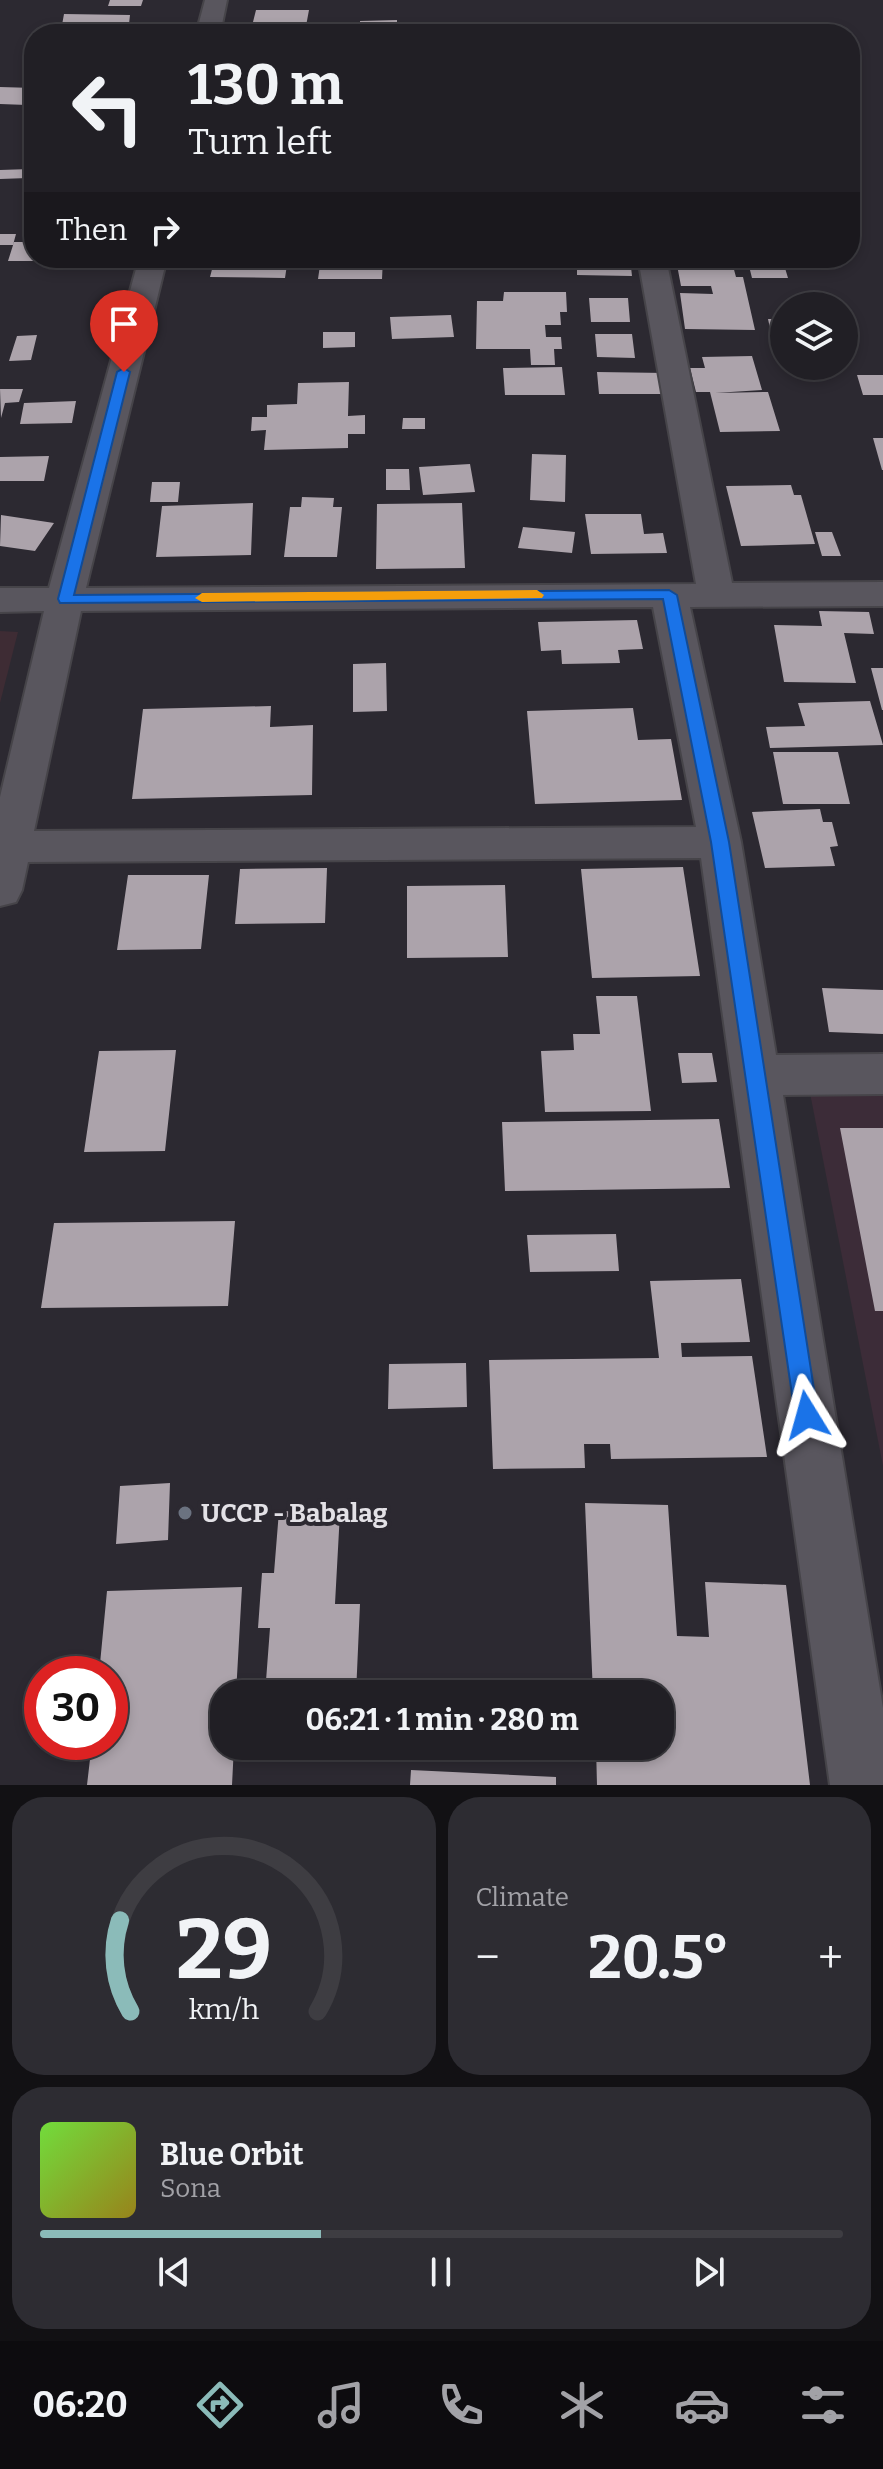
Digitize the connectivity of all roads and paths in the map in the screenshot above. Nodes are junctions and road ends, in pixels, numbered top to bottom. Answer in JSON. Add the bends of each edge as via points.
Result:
{"nodes":[{"id":1,"x":216,"y":0,"type":"edge"},
{"id":2,"x":210,"y":24,"type":"edge"},
{"id":3,"x":150,"y":268,"type":"edge"},
{"id":4,"x":653,"y":268,"type":"edge"},
{"id":5,"x":693,"y":594,"type":"junction"},
{"id":6,"x":883,"y":594,"type":"edge"},
{"id":7,"x":65,"y":599,"type":"junction"},
{"id":8,"x":0,"y":600,"type":"edge"},
{"id":9,"x":720,"y":842,"type":"junction"},
{"id":10,"x":10,"y":847,"type":"junction"},
{"id":11,"x":0,"y":890,"type":"edge"},
{"id":12,"x":883,"y":1074,"type":"edge"},
{"id":13,"x":756,"y":1075,"type":"junction"},
{"id":14,"x":863,"y":1785,"type":"edge"}],
"edges":[{"from":1,"to":2,"type":"street"},
{"from":3,"to":7,"type":"street"},
{"from":4,"to":5,"type":"street"},
{"from":5,"to":6,"type":"street"},
{"from":5,"to":7,"type":"street"},
{"from":5,"to":9,"type":"street"},
{"from":7,"to":8,"type":"street"},
{"from":7,"to":10,"type":"street"},
{"from":9,"to":10,"type":"street"},
{"from":9,"to":13,"type":"street"},
{"from":10,"to":11,"type":"street"},
{"from":12,"to":13,"type":"street"},
{"from":13,"to":14,"type":"street"}]}
